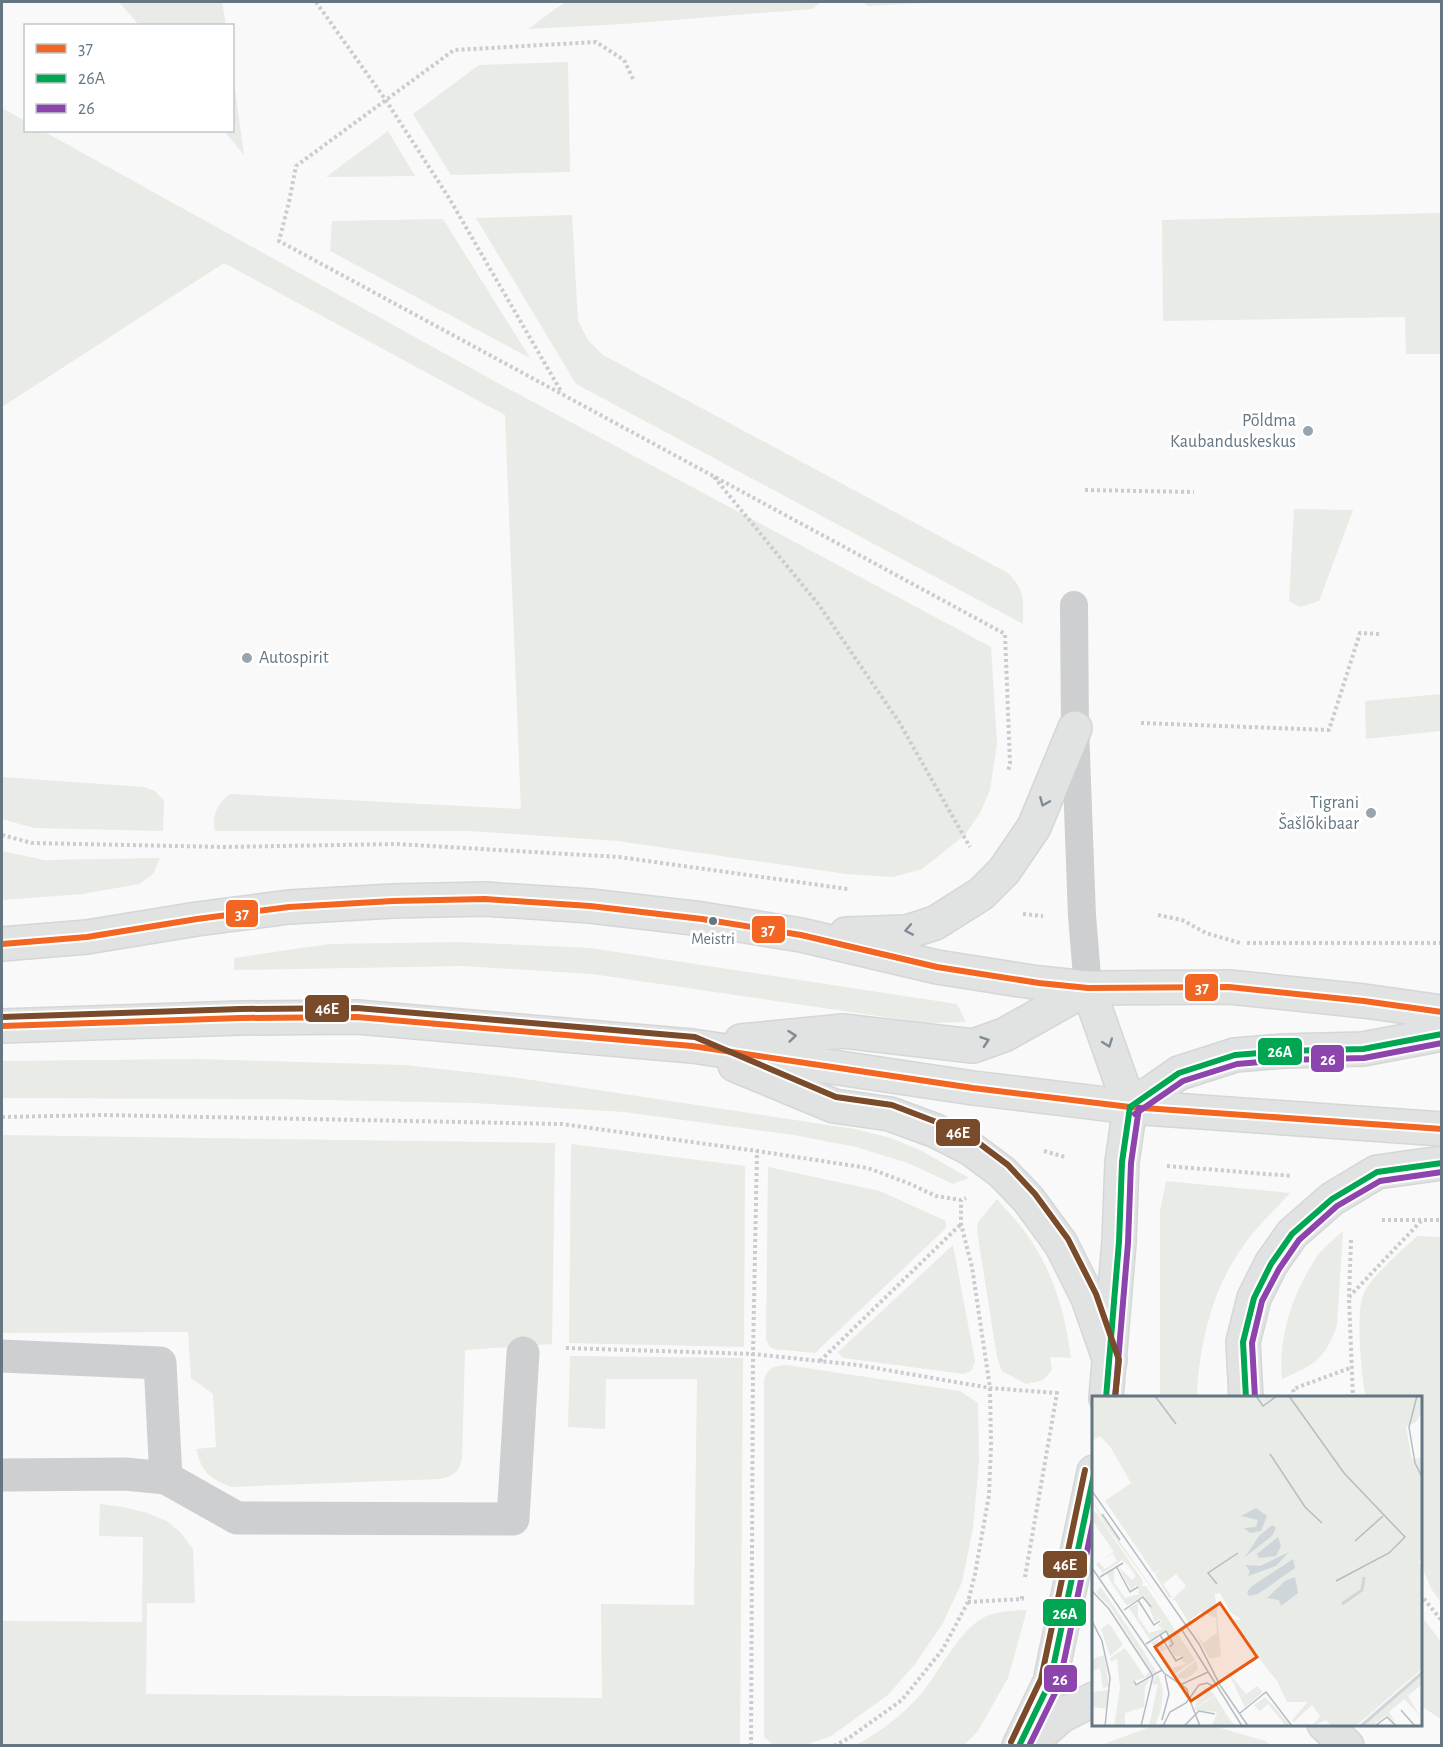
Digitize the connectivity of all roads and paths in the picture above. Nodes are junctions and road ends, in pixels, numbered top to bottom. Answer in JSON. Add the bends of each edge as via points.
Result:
{"nodes":[{"id":1,"x":316,"y":2,"type":"edge"},
{"id":2,"x":633,"y":79,"type":"dead end"},
{"id":3,"x":385,"y":99,"type":"junction"},
{"id":4,"x":562,"y":393,"type":"junction"},
{"id":5,"x":712,"y":475,"type":"junction"},
{"id":6,"x":1085,"y":490,"type":"dead end"},
{"id":7,"x":1194,"y":492,"type":"dead end"},
{"id":8,"x":1074,"y":605,"type":"dead end"},
{"id":9,"x":1381,"y":634,"type":"dead end"},
{"id":10,"x":1141,"y":723,"type":"dead end"},
{"id":11,"x":1075,"y":728,"type":"junction"},
{"id":12,"x":1007,"y":773,"type":"dead end"},
{"id":13,"x":978,"y":839,"type":"dead end"},
{"id":14,"x":970,"y":848,"type":"junction"},
{"id":15,"x":965,"y":855,"type":"dead end"},
{"id":16,"x":1158,"y":915,"type":"dead end"},
{"id":17,"x":801,"y":935,"type":"junction"},
{"id":18,"x":1442,"y":943,"type":"edge"},
{"id":19,"x":2,"y":944,"type":"edge"},
{"id":20,"x":1088,"y":988,"type":"junction"},
{"id":21,"x":1442,"y":1012,"type":"edge"},
{"id":22,"x":2,"y":1026,"type":"edge"},
{"id":23,"x":1442,"y":1034,"type":"edge"},
{"id":24,"x":692,"y":1046,"type":"junction"},
{"id":25,"x":1130,"y":1107,"type":"junction"},
{"id":26,"x":2,"y":1117,"type":"edge"},
{"id":27,"x":1442,"y":1129,"type":"edge"},
{"id":28,"x":757,"y":1151,"type":"junction"},
{"id":29,"x":1442,"y":1162,"type":"edge"},
{"id":30,"x":1167,"y":1166,"type":"dead end"},
{"id":31,"x":970,"y":1196,"type":"dead end"},
{"id":32,"x":961,"y":1200,"type":"junction"},
{"id":33,"x":1342,"y":1209,"type":"junction"},
{"id":34,"x":1422,"y":1220,"type":"junction"},
{"id":35,"x":1442,"y":1220,"type":"edge"},
{"id":36,"x":961,"y":1224,"type":"junction"},
{"id":37,"x":1349,"y":1298,"type":"junction"},
{"id":38,"x":562,"y":1348,"type":"dead end"},
{"id":39,"x":523,"y":1353,"type":"dead end"},
{"id":40,"x":753,"y":1354,"type":"junction"},
{"id":41,"x":2,"y":1356,"type":"edge"},
{"id":42,"x":819,"y":1361,"type":"junction"},
{"id":43,"x":1110,"y":1361,"type":"junction"},
{"id":44,"x":1350,"y":1368,"type":"junction"},
{"id":45,"x":990,"y":1388,"type":"junction"},
{"id":46,"x":1106,"y":1396,"type":"edge"},
{"id":47,"x":1246,"y":1396,"type":"edge"},
{"id":48,"x":1295,"y":1396,"type":"edge"},
{"id":49,"x":1353,"y":1396,"type":"edge"},
{"id":50,"x":2,"y":1475,"type":"edge"},
{"id":51,"x":166,"y":1478,"type":"junction"},
{"id":52,"x":1092,"y":1482,"type":"edge"},
{"id":53,"x":1422,"y":1596,"type":"edge"},
{"id":54,"x":968,"y":1602,"type":"junction"},
{"id":55,"x":1442,"y":1621,"type":"edge"},
{"id":56,"x":1092,"y":1700,"type":"edge"},
{"id":57,"x":1325,"y":1726,"type":"edge"},
{"id":58,"x":1341,"y":1726,"type":"edge"},
{"id":59,"x":751,"y":1746,"type":"edge"},
{"id":60,"x":834,"y":1746,"type":"edge"},
{"id":61,"x":1019,"y":1746,"type":"edge"},
{"id":62,"x":1027,"y":1746,"type":"edge"},
{"id":63,"x":1349,"y":1746,"type":"edge"}],
"edges":[{"from":1,"to":3,"type":"path"},
{"from":2,"to":3,"type":"path","via":[[624,60],[596,42],[454,50]]},
{"from":3,"to":4,"type":"path","via":[[449,198]]},
{"from":3,"to":4,"type":"path","via":[[296,166],[279,241]]},
{"from":4,"to":5,"type":"path"},
{"from":5,"to":12,"type":"path","via":[[1005,634],[1010,763]]},
{"from":5,"to":14,"type":"path","via":[[819,605],[899,722]]},
{"from":6,"to":7,"type":"path"},
{"from":8,"to":11,"type":"lane"},
{"from":9,"to":10,"type":"path","via":[[1360,633],[1329,730]]},
{"from":11,"to":17,"type":"main road","one_way":true,"via":[[1034,827],[1004,871],[981,894],[935,923],[907,932]]},
{"from":11,"to":20,"type":"lane"},
{"from":13,"to":14,"type":"path"},
{"from":14,"to":15,"type":"path"},
{"from":16,"to":18,"type":"path","via":[[1242,943]]},
{"from":17,"to":19,"type":"main road","via":[[590,906],[485,899],[289,907],[87,937]]},
{"from":17,"to":20,"type":"main road","via":[[937,967]]},
{"from":20,"to":21,"type":"main road","via":[[1229,987]]},
{"from":24,"to":20,"type":"main road","one_way":true,"via":[[843,1031],[973,1046],[1004,1035]]},
{"from":20,"to":25,"type":"main road","one_way":true},
{"from":22,"to":24,"type":"main road","via":[[357,1017]]},
{"from":23,"to":25,"type":"main road","via":[[1363,1049],[1235,1055],[1179,1073]]},
{"from":24,"to":25,"type":"main road"},
{"from":24,"to":43,"type":"main road","via":[[834,1106],[890,1114],[936,1131],[971,1149],[1002,1172],[1061,1244],[1088,1298]]},
{"from":25,"to":27,"type":"main road"},
{"from":25,"to":43,"type":"main road","via":[[1122,1162]]},
{"from":26,"to":28,"type":"path","via":[[103,1115],[562,1124]]},
{"from":28,"to":32,"type":"path","via":[[868,1168],[936,1196]]},
{"from":28,"to":40,"type":"path"},
{"from":29,"to":33,"type":"main road","via":[[1377,1172]]},
{"from":30,"to":33,"type":"path","via":[[1311,1177]]},
{"from":31,"to":32,"type":"path"},
{"from":32,"to":36,"type":"path"},
{"from":33,"to":34,"type":"path"},
{"from":33,"to":37,"type":"path"},
{"from":33,"to":47,"type":"main road","via":[[1292,1233],[1271,1264],[1254,1298],[1243,1342]]},
{"from":34,"to":35,"type":"path"},
{"from":34,"to":37,"type":"path"},
{"from":36,"to":42,"type":"path"},
{"from":36,"to":45,"type":"path","via":[[972,1267]]},
{"from":37,"to":44,"type":"path"},
{"from":38,"to":40,"type":"path"},
{"from":39,"to":51,"type":"street","via":[[513,1519],[237,1518]]},
{"from":40,"to":42,"type":"path"},
{"from":40,"to":59,"type":"path"},
{"from":41,"to":51,"type":"street","via":[[160,1363]]},
{"from":42,"to":45,"type":"path"},
{"from":43,"to":46,"type":"main road"},
{"from":44,"to":48,"type":"path","via":[[1293,1389]]},
{"from":44,"to":49,"type":"path"},
{"from":45,"to":54,"type":"path","via":[[989,1495]]},
{"from":45,"to":54,"type":"path","via":[[1057,1393],[1022,1599]]},
{"from":50,"to":51,"type":"street","via":[[126,1474]]},
{"from":52,"to":61,"type":"main road","via":[[1050,1682]]},
{"from":53,"to":55,"type":"path"},
{"from":54,"to":60,"type":"path","via":[[943,1649],[902,1700]]},
{"from":56,"to":62,"type":"main road","via":[[1061,1716]]},
{"from":57,"to":63,"type":"main road"},
{"from":58,"to":63,"type":"main road"}]}
